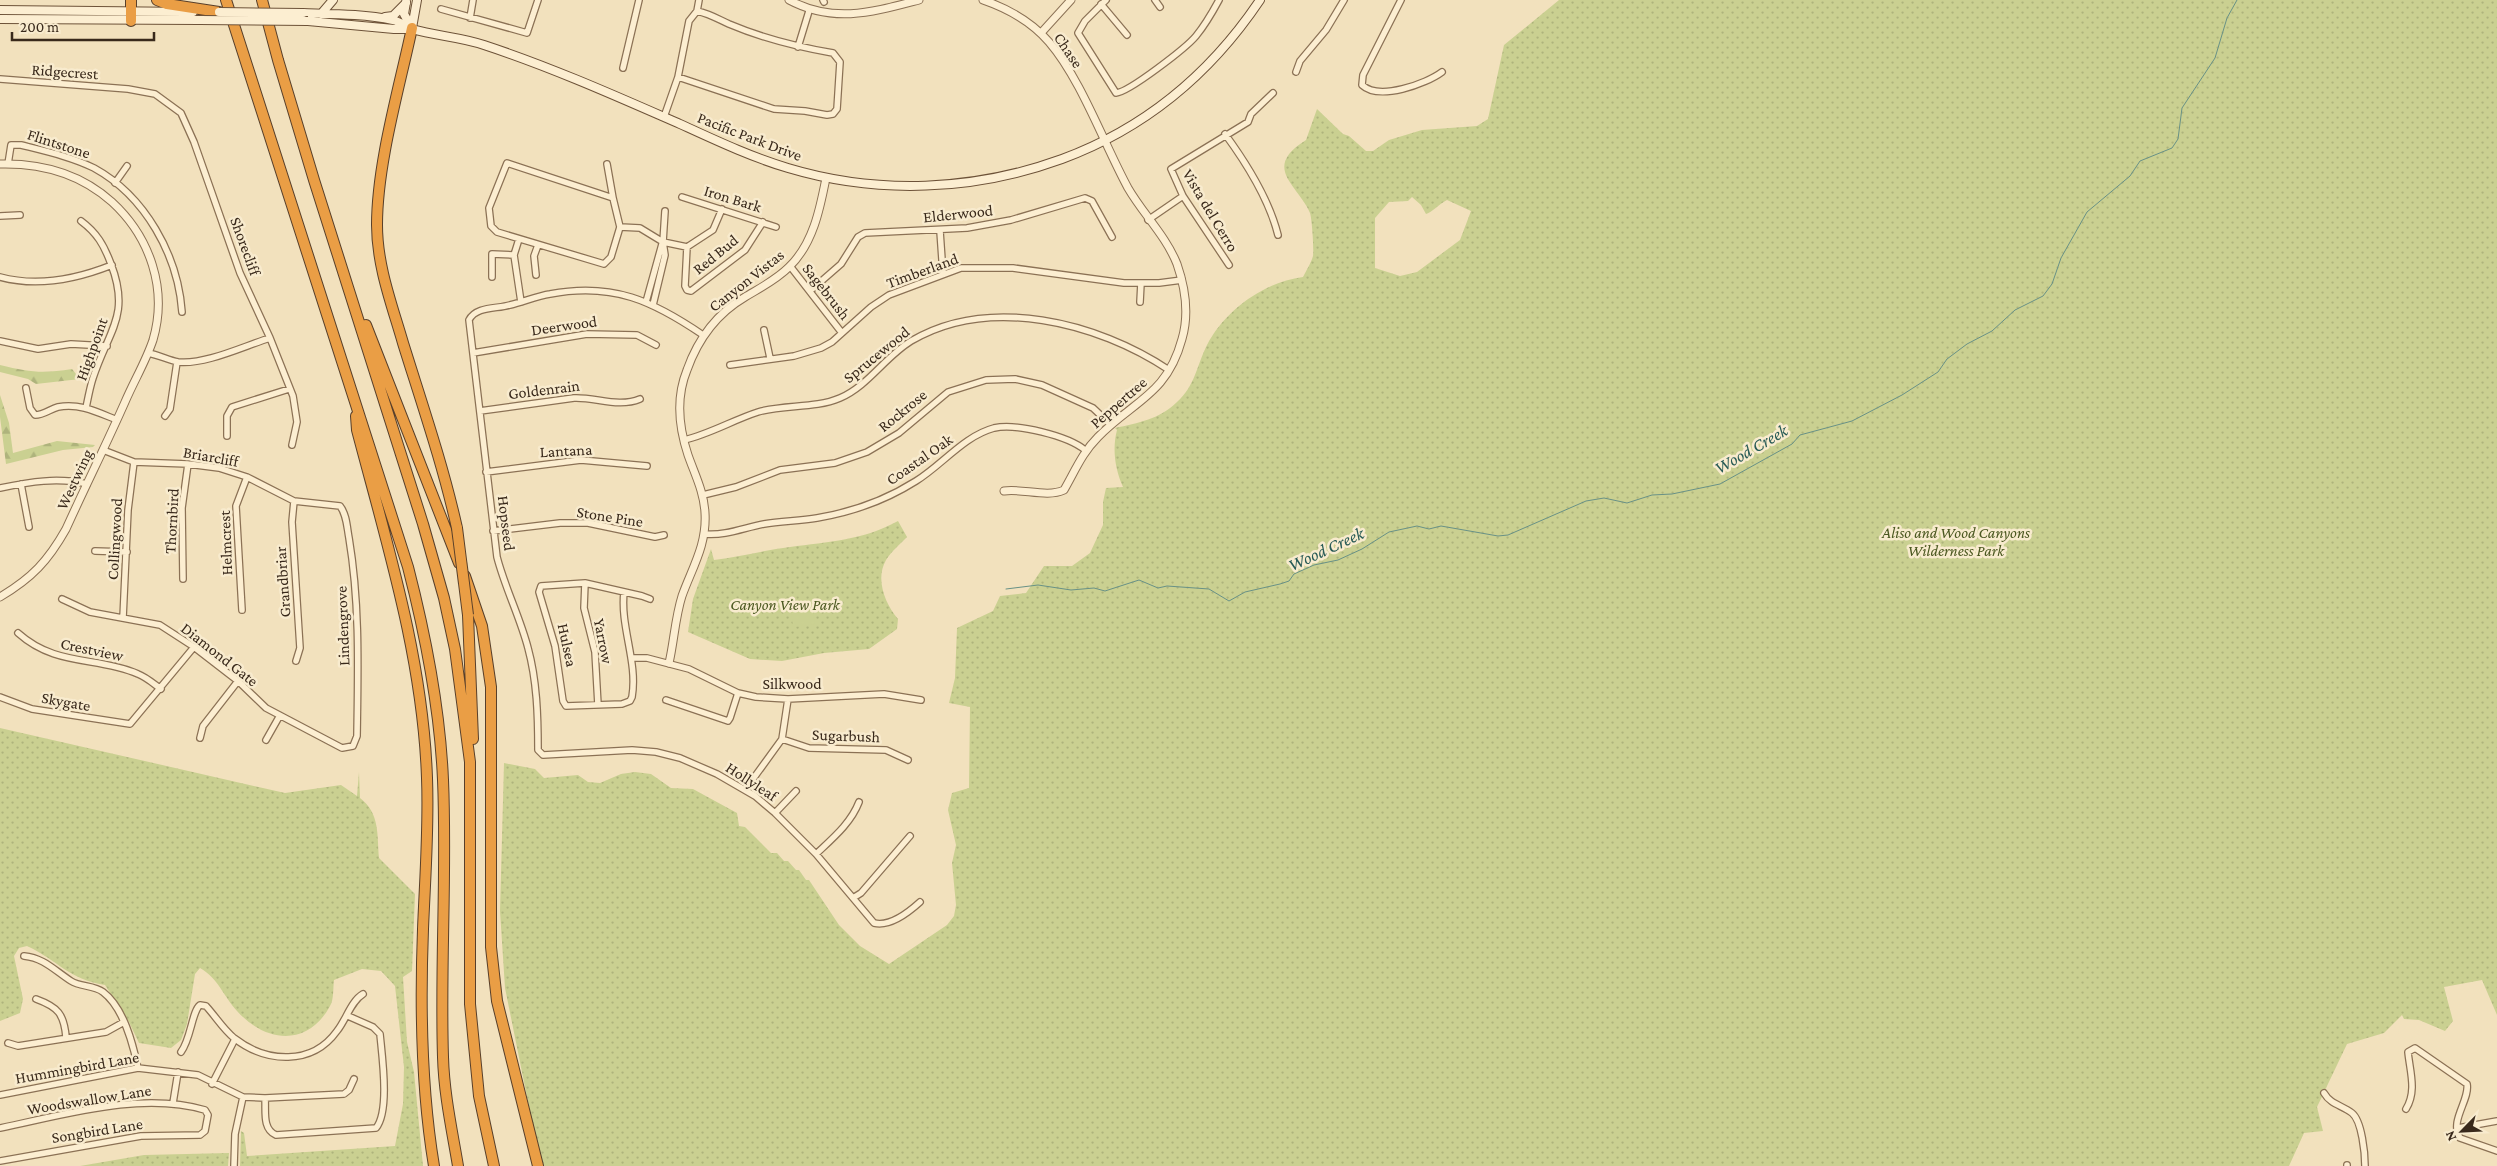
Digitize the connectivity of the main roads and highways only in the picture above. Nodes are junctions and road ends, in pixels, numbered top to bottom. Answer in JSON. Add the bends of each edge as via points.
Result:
{"nodes":[{"id":1,"x":131,"y":0,"type":"edge"},
{"id":2,"x":157,"y":0,"type":"edge"},
{"id":3,"x":226,"y":0,"type":"edge"},
{"id":4,"x":233,"y":0,"type":"edge"},
{"id":5,"x":262,"y":0,"type":"edge"},
{"id":6,"x":333,"y":0,"type":"edge"},
{"id":7,"x":417,"y":0,"type":"edge"},
{"id":8,"x":1260,"y":0,"type":"edge"},
{"id":9,"x":406,"y":2,"type":"edge"},
{"id":10,"x":0,"y":10,"type":"edge"},
{"id":11,"x":219,"y":12,"type":"joint"},
{"id":12,"x":198,"y":14,"type":"junction"},
{"id":13,"x":320,"y":14,"type":"junction"},
{"id":14,"x":341,"y":15,"type":"junction"},
{"id":15,"x":131,"y":17,"type":"junction"},
{"id":16,"x":381,"y":18,"type":"junction"},
{"id":17,"x":0,"y":19,"type":"edge"},
{"id":18,"x":412,"y":28,"type":"junction"},
{"id":19,"x":269,"y":131,"type":"junction"},
{"id":20,"x":314,"y":180,"type":"junction"},
{"id":21,"x":354,"y":395,"type":"junction"},
{"id":22,"x":470,"y":762,"type":"junction"},
{"id":23,"x":434,"y":1166,"type":"edge"},
{"id":24,"x":458,"y":1166,"type":"edge"},
{"id":25,"x":494,"y":1166,"type":"edge"},
{"id":26,"x":538,"y":1166,"type":"edge"}],
"edges":[{"from":1,"to":15,"type":"highway"},
{"from":2,"to":12,"type":"highway"},
{"from":3,"to":19,"type":"highway"},
{"from":4,"to":19,"type":"highway"},
{"from":5,"to":20,"type":"highway"},
{"from":6,"to":13,"type":"main road"},
{"from":6,"to":14,"type":"main road"},
{"from":7,"to":18,"type":"main road"},
{"from":8,"to":18,"type":"main road","name":"Pacific Park Drive","via":[[1206,68],[1153,113],[1105,142],[1044,165],[977,182],[912,186],[826,178],[752,155],[542,66],[484,45]]},
{"from":9,"to":16,"type":"main road","via":[[393,16]]},
{"from":9,"to":18,"type":"main road","via":[[404,14]]},
{"from":10,"to":15,"type":"main road"},
{"from":11,"to":12,"type":"highway"},
{"from":11,"to":13,"type":"main road","name":"Pacific Park Drive","bridge":true},
{"from":12,"to":15,"type":"main road"},
{"from":12,"to":18,"type":"main road","bridge":true},
{"from":13,"to":14,"type":"main road","name":"Pacific Park Drive"},
{"from":14,"to":16,"type":"main road","name":"Pacific Park Drive"},
{"from":15,"to":17,"type":"main road"},
{"from":16,"to":18,"type":"main road","name":"Pacific Park Drive"},
{"from":18,"to":22,"type":"highway","bridge":true,"via":[[381,182],[377,226],[379,252],[457,528],[468,615],[473,705]]},
{"from":19,"to":21,"type":"highway"},
{"from":20,"to":22,"type":"highway","via":[[444,598],[460,675]]},
{"from":20,"to":26,"type":"highway","via":[[382,369],[482,626],[492,702],[492,966],[497,1001]]},
{"from":21,"to":23,"type":"highway","via":[[357,430],[404,610],[421,705],[428,778],[423,930],[425,1094]]},
{"from":21,"to":24,"type":"highway","via":[[418,608],[437,705],[444,819],[443,1058]]},
{"from":22,"to":25,"type":"highway","via":[[470,1004],[478,1088]]}]}
